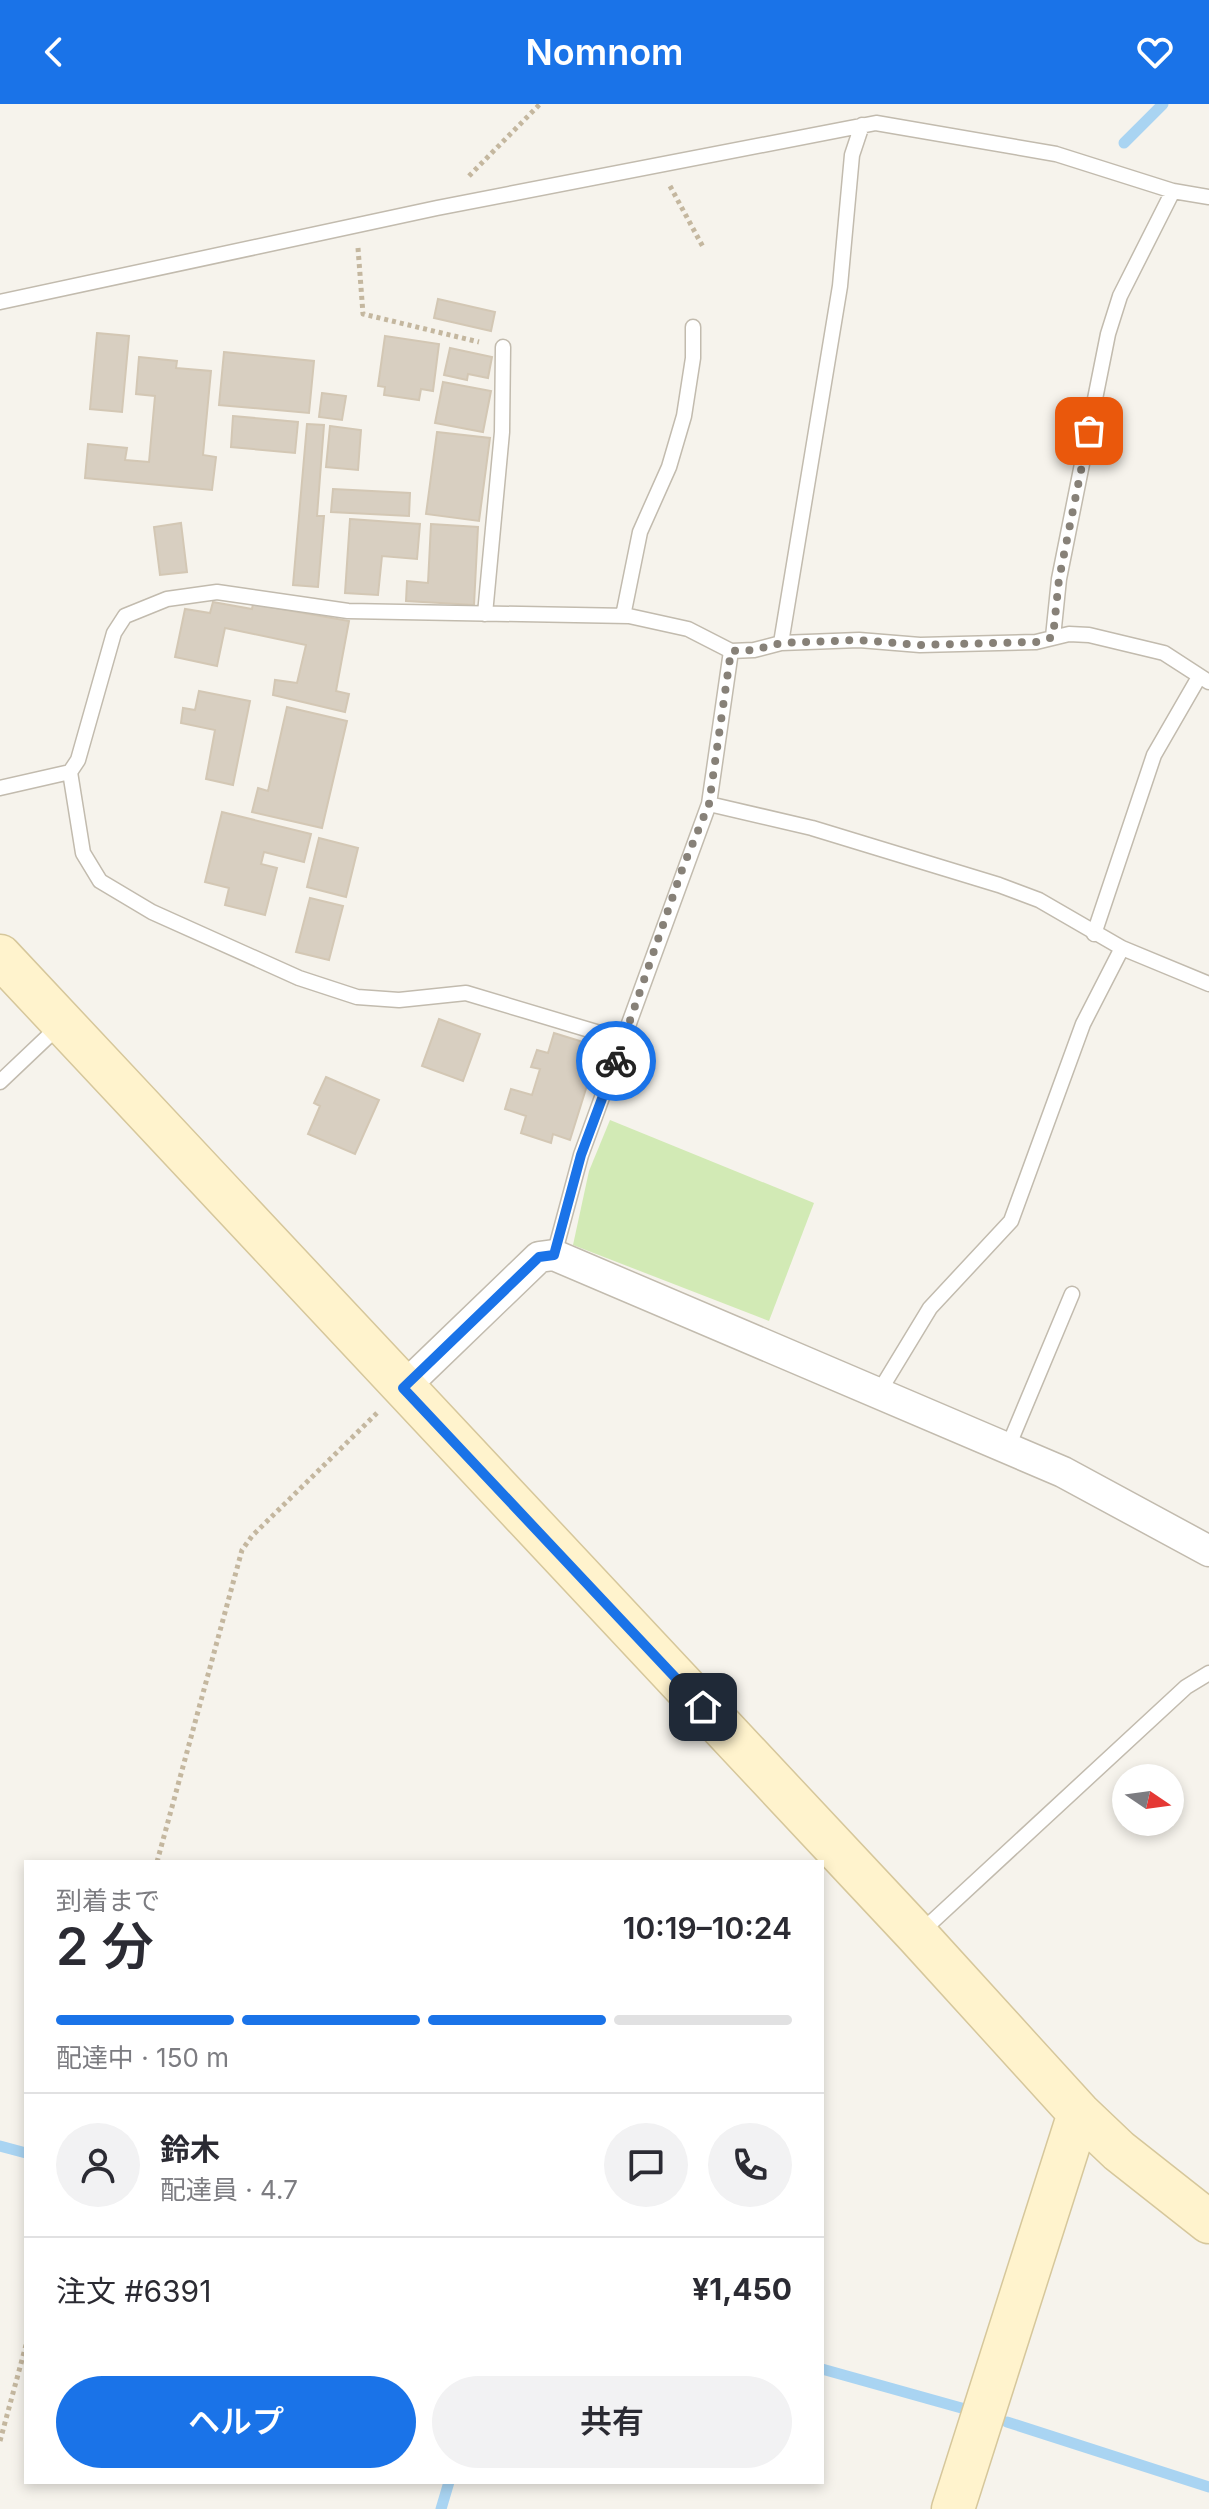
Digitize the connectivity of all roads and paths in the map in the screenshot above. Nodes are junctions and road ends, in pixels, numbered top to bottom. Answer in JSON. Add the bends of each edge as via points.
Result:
{"nodes":[{"id":1,"x":540,"y":104,"type":"edge"},
{"id":2,"x":862,"y":125,"type":"junction"},
{"id":3,"x":660,"y":167,"type":"junction"},
{"id":4,"x":1173,"y":191,"type":"junction"},
{"id":5,"x":1209,"y":197,"type":"edge"},
{"id":6,"x":437,"y":208,"type":"junction"},
{"id":7,"x":357,"y":225,"type":"junction"},
{"id":8,"x":703,"y":247,"type":"dead end"},
{"id":9,"x":0,"y":302,"type":"edge"},
{"id":10,"x":693,"y":327,"type":"dead end"},
{"id":11,"x":503,"y":347,"type":"joint"},
{"id":12,"x":485,"y":614,"type":"junction"},
{"id":13,"x":623,"y":616,"type":"junction"},
{"id":14,"x":1053,"y":637,"type":"junction"},
{"id":15,"x":781,"y":643,"type":"junction"},
{"id":16,"x":731,"y":651,"type":"junction"},
{"id":17,"x":1204,"y":679,"type":"edge"},
{"id":18,"x":70,"y":772,"type":"junction"},
{"id":19,"x":0,"y":788,"type":"edge"},
{"id":20,"x":709,"y":804,"type":"junction"},
{"id":21,"x":1094,"y":934,"type":"junction"},
{"id":22,"x":1122,"y":948,"type":"junction"},
{"id":23,"x":0,"y":956,"type":"edge"},
{"id":24,"x":1209,"y":984,"type":"edge"},
{"id":25,"x":62,"y":1023,"type":"junction"},
{"id":26,"x":623,"y":1040,"type":"junction"},
{"id":27,"x":0,"y":1082,"type":"edge"},
{"id":28,"x":554,"y":1255,"type":"junction"},
{"id":29,"x":1072,"y":1294,"type":"dead end"},
{"id":30,"x":403,"y":1388,"type":"junction"},
{"id":31,"x":879,"y":1392,"type":"junction"},
{"id":32,"x":1008,"y":1447,"type":"junction"},
{"id":33,"x":1207,"y":1543,"type":"edge"},
{"id":34,"x":1209,"y":1673,"type":"edge"},
{"id":35,"x":158,"y":1860,"type":"edge"},
{"id":36,"x":917,"y":1935,"type":"junction"},
{"id":37,"x":1079,"y":2113,"type":"junction"},
{"id":38,"x":1209,"y":2222,"type":"edge"},
{"id":39,"x":24,"y":2352,"type":"edge"},
{"id":40,"x":0,"y":2441,"type":"edge"},
{"id":41,"x":953,"y":2509,"type":"edge"}],
"edges":[{"from":1,"to":6,"type":"path"},
{"from":2,"to":3,"type":"lane"},
{"from":2,"to":4,"type":"lane","via":[[876,123],[1056,154]]},
{"from":2,"to":15,"type":"lane","via":[[852,155],[840,286]]},
{"from":3,"to":6,"type":"lane"},
{"from":3,"to":8,"type":"path"},
{"from":4,"to":5,"type":"lane"},
{"from":4,"to":14,"type":"lane","via":[[1120,296],[1108,334],[1059,579]]},
{"from":6,"to":7,"type":"lane"},
{"from":7,"to":9,"type":"lane"},
{"from":7,"to":11,"type":"path","via":[[363,314]]},
{"from":10,"to":13,"type":"lane","via":[[684,416],[669,467],[640,532]]},
{"from":11,"to":12,"type":"lane","via":[[502,432]]},
{"from":12,"to":13,"type":"lane"},
{"from":12,"to":18,"type":"lane","via":[[348,611],[217,592],[167,599],[125,616],[114,633],[78,760]]},
{"from":13,"to":16,"type":"lane","via":[[688,629]]},
{"from":14,"to":15,"type":"lane","via":[[920,645],[859,640]]},
{"from":14,"to":17,"type":"lane","via":[[1089,635],[1145,646]]},
{"from":15,"to":16,"type":"lane"},
{"from":16,"to":20,"type":"lane"},
{"from":17,"to":21,"type":"lane","via":[[1154,755]]},
{"from":18,"to":19,"type":"lane"},
{"from":18,"to":26,"type":"lane","via":[[88,865],[100,881],[166,919],[299,978],[357,997],[399,1000],[466,993]]},
{"from":20,"to":21,"type":"lane","via":[[777,818],[964,873],[1039,900]]},
{"from":20,"to":26,"type":"lane"},
{"from":21,"to":22,"type":"lane"},
{"from":22,"to":24,"type":"lane"},
{"from":22,"to":31,"type":"lane","via":[[1083,1024],[1011,1221],[930,1308]]},
{"from":23,"to":25,"type":"street"},
{"from":25,"to":27,"type":"lane"},
{"from":25,"to":30,"type":"street"},
{"from":26,"to":28,"type":"lane","via":[[581,1155]]},
{"from":28,"to":30,"type":"street","via":[[539,1257]]},
{"from":28,"to":31,"type":"street"},
{"from":29,"to":32,"type":"lane"},
{"from":30,"to":35,"type":"path","via":[[242,1550]]},
{"from":30,"to":36,"type":"street"},
{"from":31,"to":32,"type":"street"},
{"from":32,"to":33,"type":"street"},
{"from":34,"to":36,"type":"lane","via":[[1186,1687]]},
{"from":36,"to":37,"type":"street"},
{"from":37,"to":38,"type":"street"},
{"from":37,"to":41,"type":"street"},
{"from":39,"to":40,"type":"path"}]}
